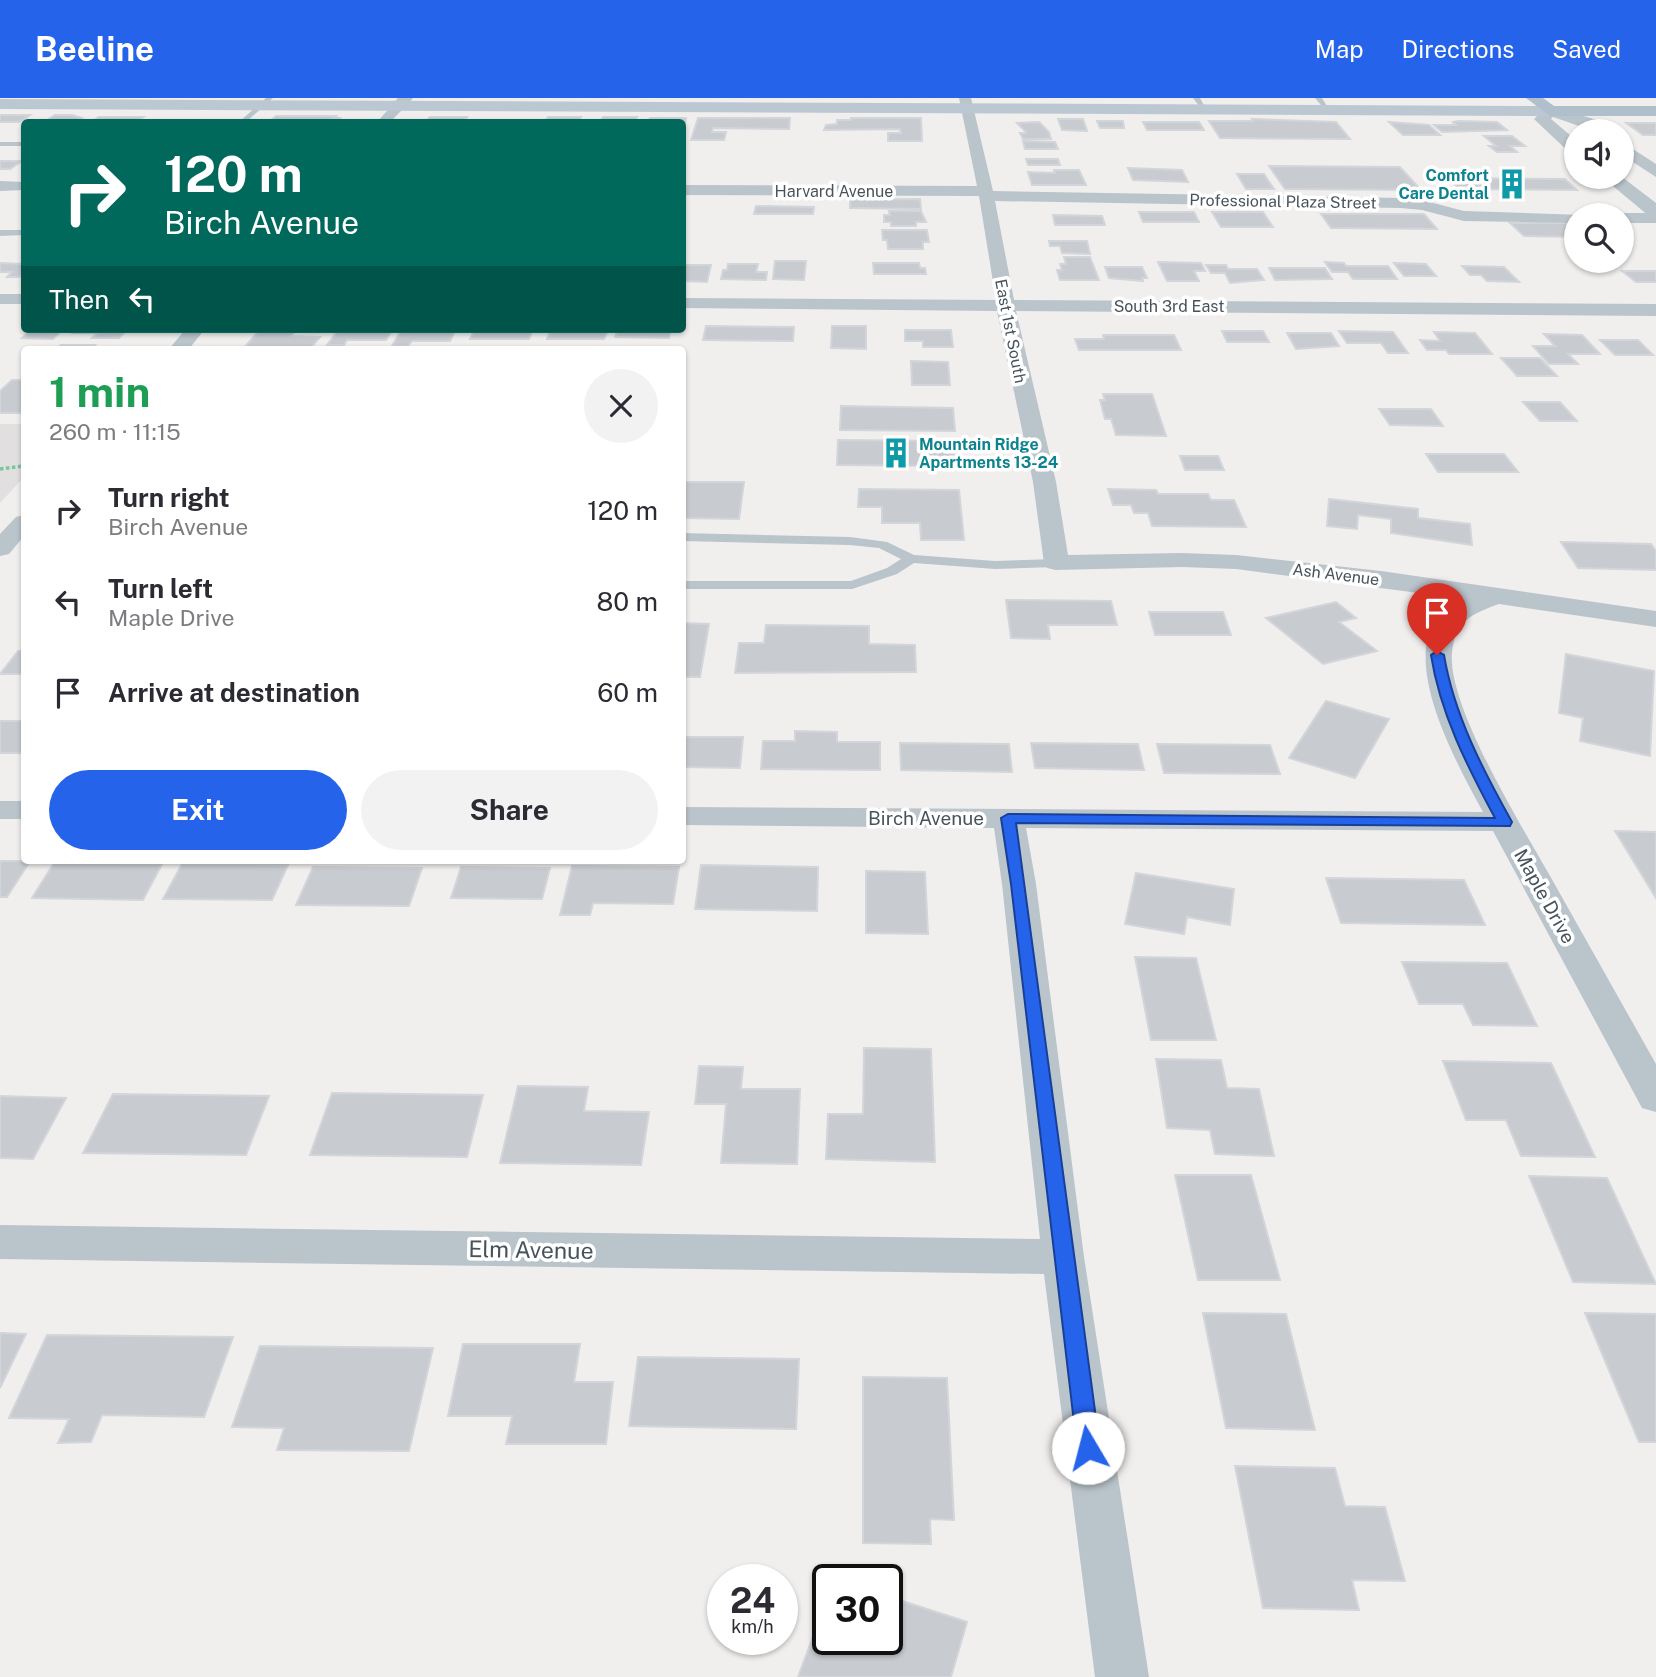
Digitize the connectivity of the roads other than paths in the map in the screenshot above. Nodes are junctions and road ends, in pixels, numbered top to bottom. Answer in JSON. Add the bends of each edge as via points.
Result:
{"nodes":[{"id":1,"x":1534,"y":98,"type":"edge"},
{"id":2,"x":266,"y":102,"type":"edge"},
{"id":3,"x":402,"y":102,"type":"edge"},
{"id":4,"x":967,"y":103,"type":"edge"},
{"id":5,"x":0,"y":104,"type":"edge"},
{"id":6,"x":1201,"y":104,"type":"edge"},
{"id":7,"x":1323,"y":104,"type":"edge"},
{"id":8,"x":1550,"y":111,"type":"junction"},
{"id":9,"x":1656,"y":111,"type":"edge"},
{"id":10,"x":246,"y":119,"type":"edge"},
{"id":11,"x":386,"y":119,"type":"edge"},
{"id":12,"x":1577,"y":119,"type":"edge"},
{"id":13,"x":1564,"y":138,"type":"edge"},
{"id":14,"x":0,"y":144,"type":"edge"},
{"id":15,"x":21,"y":144,"type":"edge"},
{"id":16,"x":1634,"y":155,"type":"edge"},
{"id":17,"x":1656,"y":172,"type":"edge"},
{"id":18,"x":0,"y":186,"type":"edge"},
{"id":19,"x":21,"y":186,"type":"edge"},
{"id":20,"x":1626,"y":189,"type":"edge"},
{"id":21,"x":686,"y":190,"type":"edge"},
{"id":22,"x":987,"y":193,"type":"junction"},
{"id":23,"x":1656,"y":212,"type":"edge"},
{"id":24,"x":1564,"y":218,"type":"edge"},
{"id":25,"x":1634,"y":218,"type":"edge"},
{"id":26,"x":1656,"y":218,"type":"edge"},
{"id":27,"x":0,"y":233,"type":"edge"},
{"id":28,"x":21,"y":233,"type":"edge"},
{"id":29,"x":0,"y":299,"type":"edge"},
{"id":30,"x":21,"y":299,"type":"edge"},
{"id":31,"x":686,"y":303,"type":"edge"},
{"id":32,"x":1006,"y":305,"type":"junction"},
{"id":33,"x":1656,"y":310,"type":"edge"},
{"id":34,"x":193,"y":333,"type":"edge"},
{"id":35,"x":182,"y":346,"type":"edge"},
{"id":36,"x":21,"y":526,"type":"edge"},
{"id":37,"x":686,"y":537,"type":"edge"},
{"id":38,"x":0,"y":550,"type":"edge"},
{"id":39,"x":911,"y":559,"type":"junction"},
{"id":40,"x":1056,"y":563,"type":"junction"},
{"id":41,"x":686,"y":585,"type":"edge"},
{"id":42,"x":1497,"y":596,"type":"junction"},
{"id":43,"x":1656,"y":619,"type":"edge"},
{"id":44,"x":0,"y":810,"type":"edge"},
{"id":45,"x":21,"y":810,"type":"edge"},
{"id":46,"x":686,"y":816,"type":"edge"},
{"id":47,"x":1008,"y":818,"type":"junction"},
{"id":48,"x":1505,"y":822,"type":"junction"},
{"id":49,"x":1656,"y":1098,"type":"edge"},
{"id":50,"x":0,"y":1242,"type":"edge"},
{"id":51,"x":1063,"y":1257,"type":"junction"},
{"id":52,"x":1122,"y":1677,"type":"edge"}],
"edges":[{"from":1,"to":8,"type":"main road"},
{"from":2,"to":3,"type":"main road"},
{"from":2,"to":5,"type":"main road"},
{"from":2,"to":10,"type":"lane"},
{"from":3,"to":4,"type":"main road"},
{"from":3,"to":11,"type":"street"},
{"from":4,"to":6,"type":"main road"},
{"from":4,"to":22,"type":"street","name":"East 1st South"},
{"from":6,"to":7,"type":"main road"},
{"from":7,"to":8,"type":"main road"},
{"from":8,"to":9,"type":"main road"},
{"from":8,"to":12,"type":"street"},
{"from":8,"to":13,"type":"street","via":[[1542,119]]},
{"from":14,"to":15,"type":"lane"},
{"from":16,"to":17,"type":"street"},
{"from":18,"to":19,"type":"street"},
{"from":20,"to":23,"type":"street"},
{"from":21,"to":22,"type":"street","name":"Harvard Avenue"},
{"from":22,"to":24,"type":"street","name":"Professional Plaza Street","via":[[1400,203],[1464,216]]},
{"from":22,"to":32,"type":"street","name":"East 1st South"},
{"from":25,"to":26,"type":"street"},
{"from":27,"to":28,"type":"lane"},
{"from":29,"to":30,"type":"street"},
{"from":31,"to":32,"type":"street","name":"South 3rd East"},
{"from":32,"to":33,"type":"street","name":"South 3rd East"},
{"from":32,"to":40,"type":"street","name":"East 1st South","via":[[1055,534]]},
{"from":34,"to":35,"type":"street"},
{"from":36,"to":38,"type":"street"},
{"from":37,"to":39,"type":"lane","via":[[850,541],[882,545]]},
{"from":39,"to":40,"type":"lane","via":[[995,565]]},
{"from":39,"to":41,"type":"lane","via":[[884,575],[852,585]]},
{"from":40,"to":42,"type":"street","name":"Ash Avenue","via":[[1236,562]]},
{"from":42,"to":43,"type":"street","name":"Ash Avenue"},
{"from":42,"to":48,"type":"street","name":"Maple Drive","via":[[1451,618],[1437,655],[1443,691],[1480,778]]},
{"from":44,"to":45,"type":"street"},
{"from":46,"to":47,"type":"street","name":"Birch Avenue"},
{"from":47,"to":48,"type":"street","name":"Birch Avenue"},
{"from":47,"to":51,"type":"street"},
{"from":48,"to":49,"type":"street","name":"Maple Drive"},
{"from":50,"to":51,"type":"street","name":"Elm Avenue"},
{"from":51,"to":52,"type":"street"}]}
